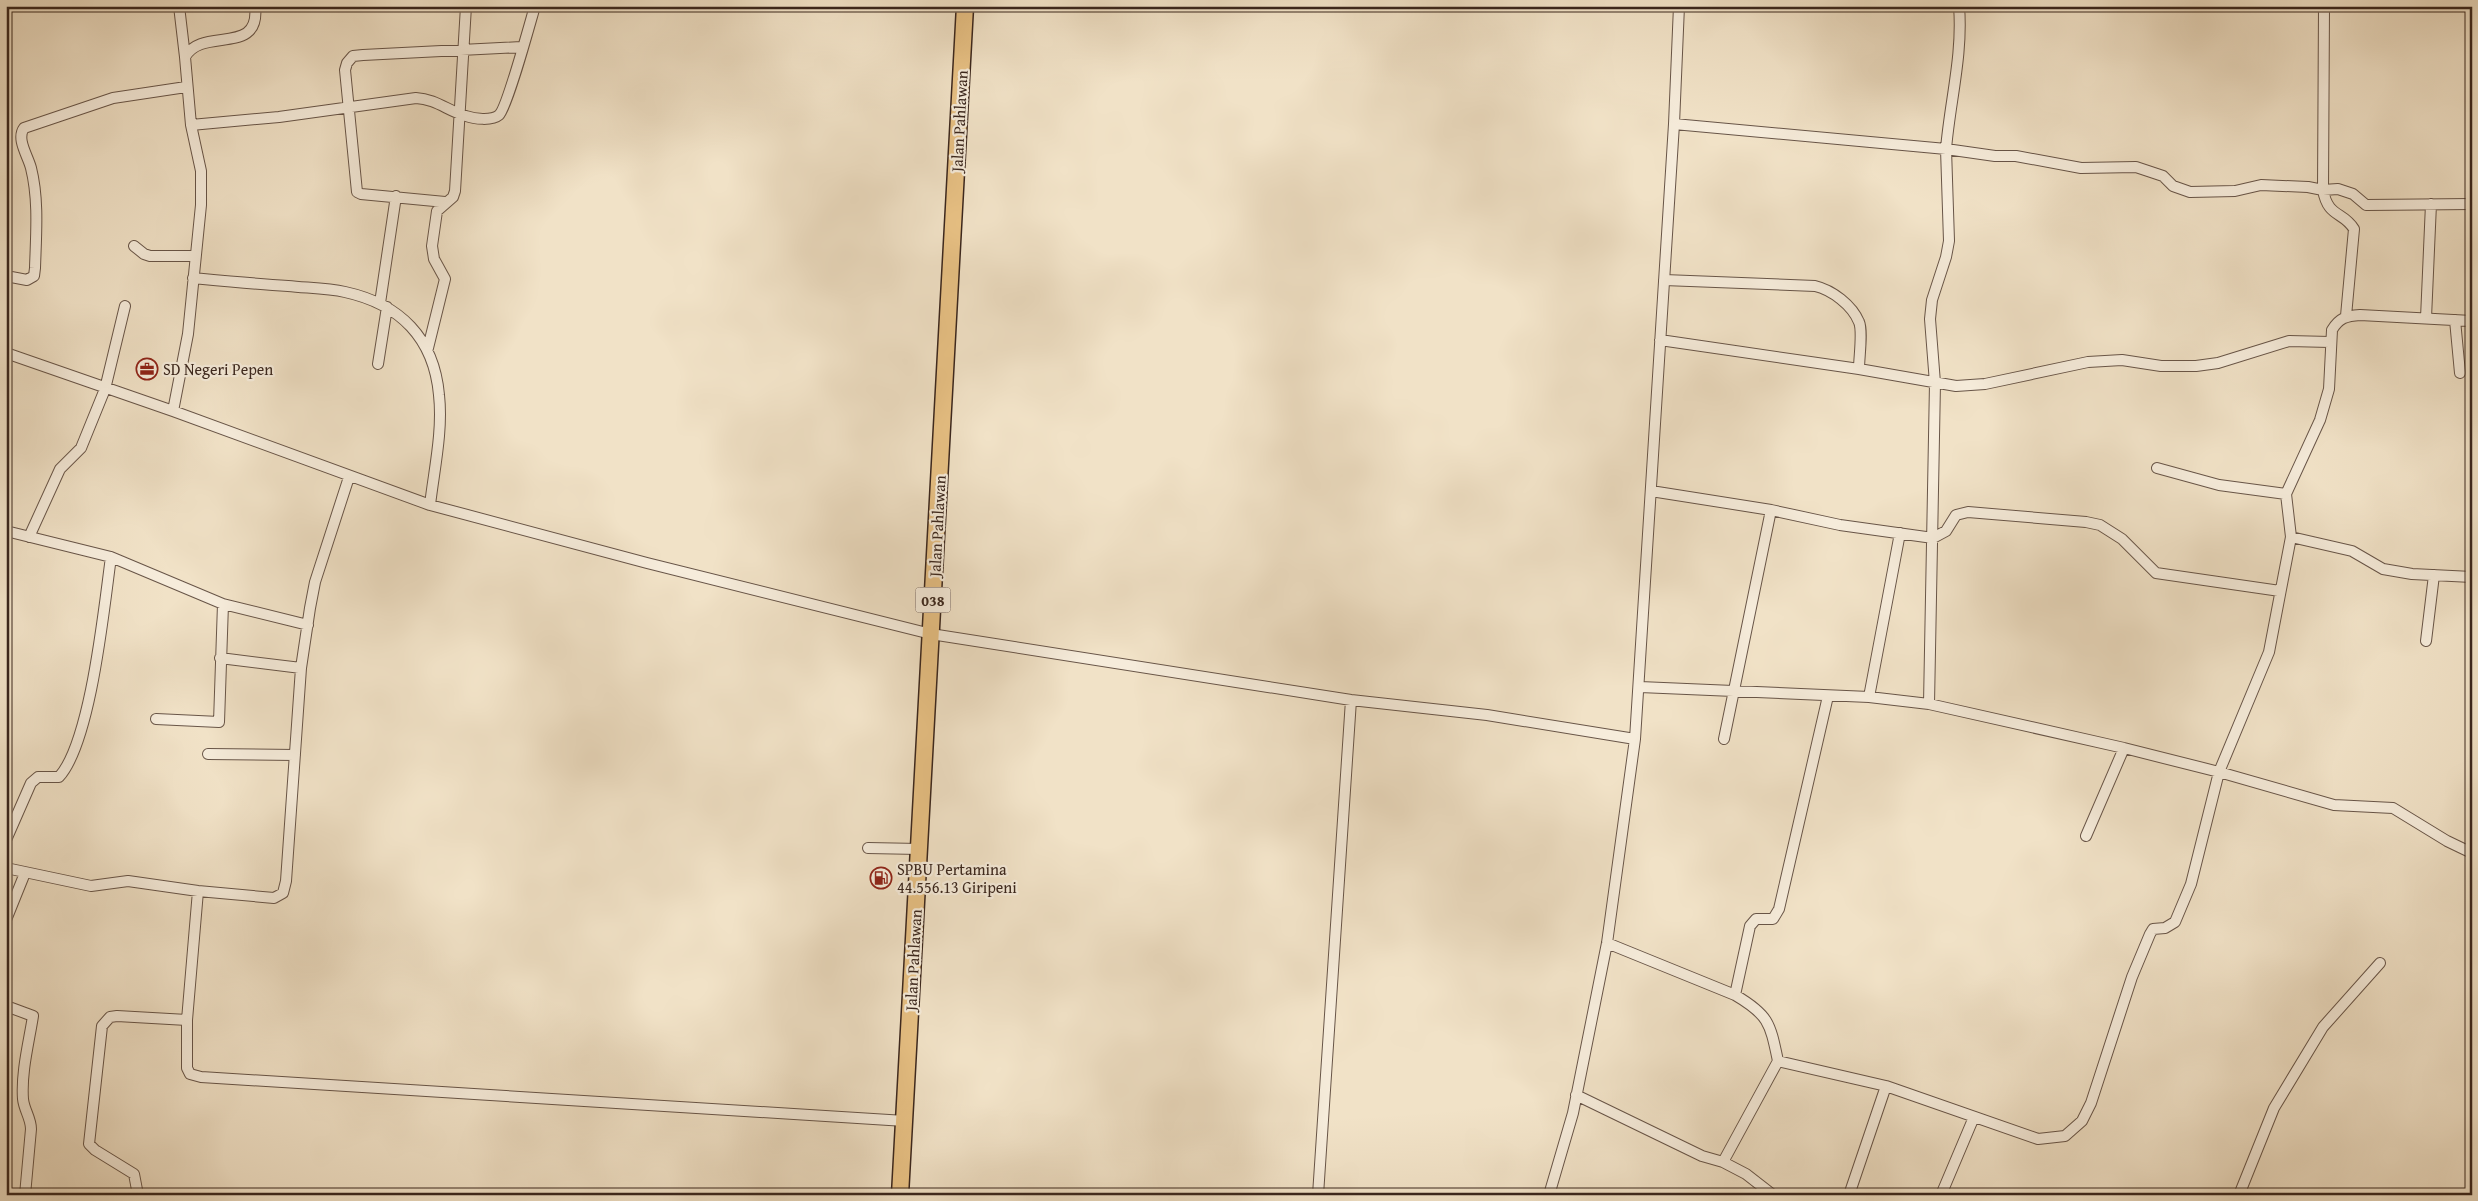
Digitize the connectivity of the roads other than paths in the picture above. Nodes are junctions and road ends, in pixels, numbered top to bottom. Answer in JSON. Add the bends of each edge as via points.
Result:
{"nodes":[{"id":1,"x":179,"y":6,"type":"edge"},
{"id":2,"x":255,"y":6,"type":"edge"},
{"id":3,"x":466,"y":6,"type":"edge"},
{"id":4,"x":535,"y":6,"type":"edge"},
{"id":5,"x":966,"y":6,"type":"edge"},
{"id":6,"x":1679,"y":6,"type":"edge"},
{"id":7,"x":1959,"y":6,"type":"edge"},
{"id":8,"x":2324,"y":6,"type":"edge"},
{"id":9,"x":521,"y":47,"type":"junction"},
{"id":10,"x":463,"y":49,"type":"junction"},
{"id":11,"x":185,"y":57,"type":"junction"},
{"id":12,"x":186,"y":87,"type":"junction"},
{"id":13,"x":350,"y":108,"type":"junction"},
{"id":14,"x":460,"y":113,"type":"junction"},
{"id":15,"x":1674,"y":124,"type":"junction"},
{"id":16,"x":191,"y":125,"type":"junction"},
{"id":17,"x":1946,"y":150,"type":"junction"},
{"id":18,"x":2323,"y":190,"type":"junction"},
{"id":19,"x":396,"y":196,"type":"junction"},
{"id":20,"x":445,"y":202,"type":"junction"},
{"id":21,"x":2431,"y":204,"type":"junction"},
{"id":22,"x":2472,"y":204,"type":"edge"},
{"id":23,"x":134,"y":246,"type":"dead end"},
{"id":24,"x":195,"y":256,"type":"junction"},
{"id":25,"x":6,"y":276,"type":"edge"},
{"id":26,"x":193,"y":278,"type":"junction"},
{"id":27,"x":1664,"y":280,"type":"junction"},
{"id":28,"x":384,"y":305,"type":"junction"},
{"id":29,"x":125,"y":306,"type":"dead end"},
{"id":30,"x":2346,"y":316,"type":"junction"},
{"id":31,"x":2426,"y":318,"type":"junction"},
{"id":32,"x":2455,"y":320,"type":"junction"},
{"id":33,"x":2472,"y":321,"type":"edge"},
{"id":34,"x":1660,"y":340,"type":"junction"},
{"id":35,"x":2330,"y":342,"type":"junction"},
{"id":36,"x":428,"y":348,"type":"junction"},
{"id":37,"x":6,"y":353,"type":"edge"},
{"id":38,"x":378,"y":364,"type":"dead end"},
{"id":39,"x":1860,"y":368,"type":"junction"},
{"id":40,"x":2460,"y":373,"type":"dead end"},
{"id":41,"x":1935,"y":383,"type":"junction"},
{"id":42,"x":105,"y":389,"type":"junction"},
{"id":43,"x":173,"y":411,"type":"junction"},
{"id":44,"x":2157,"y":468,"type":"dead end"},
{"id":45,"x":349,"y":477,"type":"junction"},
{"id":46,"x":1651,"y":491,"type":"junction"},
{"id":47,"x":2286,"y":494,"type":"junction"},
{"id":48,"x":430,"y":505,"type":"junction"},
{"id":49,"x":1771,"y":510,"type":"junction"},
{"id":50,"x":6,"y":531,"type":"edge"},
{"id":51,"x":1900,"y":533,"type":"junction"},
{"id":52,"x":29,"y":537,"type":"junction"},
{"id":53,"x":2290,"y":537,"type":"junction"},
{"id":54,"x":1933,"y":538,"type":"junction"},
{"id":55,"x":112,"y":557,"type":"junction"},
{"id":56,"x":2434,"y":575,"type":"junction"},
{"id":57,"x":2472,"y":577,"type":"edge"},
{"id":58,"x":2280,"y":591,"type":"junction"},
{"id":59,"x":222,"y":604,"type":"junction"},
{"id":60,"x":308,"y":625,"type":"junction"},
{"id":61,"x":931,"y":634,"type":"junction"},
{"id":62,"x":2426,"y":641,"type":"dead end"},
{"id":63,"x":220,"y":658,"type":"junction"},
{"id":64,"x":301,"y":668,"type":"junction"},
{"id":65,"x":1640,"y":687,"type":"junction"},
{"id":66,"x":1733,"y":693,"type":"junction"},
{"id":67,"x":1828,"y":696,"type":"junction"},
{"id":68,"x":1869,"y":697,"type":"junction"},
{"id":69,"x":1351,"y":700,"type":"junction"},
{"id":70,"x":1930,"y":704,"type":"junction"},
{"id":71,"x":156,"y":719,"type":"dead end"},
{"id":72,"x":1635,"y":739,"type":"junction"},
{"id":73,"x":1724,"y":739,"type":"dead end"},
{"id":74,"x":2124,"y":748,"type":"junction"},
{"id":75,"x":208,"y":754,"type":"dead end"},
{"id":76,"x":295,"y":755,"type":"junction"},
{"id":77,"x":2219,"y":772,"type":"junction"},
{"id":78,"x":2086,"y":836,"type":"dead end"},
{"id":79,"x":6,"y":840,"type":"edge"},
{"id":80,"x":868,"y":848,"type":"dead end"},
{"id":81,"x":919,"y":850,"type":"junction"},
{"id":82,"x":2472,"y":853,"type":"edge"},
{"id":83,"x":6,"y":868,"type":"edge"},
{"id":84,"x":26,"y":872,"type":"junction"},
{"id":85,"x":198,"y":891,"type":"junction"},
{"id":86,"x":6,"y":920,"type":"edge"},
{"id":87,"x":1607,"y":943,"type":"junction"},
{"id":88,"x":2380,"y":964,"type":"dead end"},
{"id":89,"x":1735,"y":995,"type":"junction"},
{"id":90,"x":6,"y":1006,"type":"edge"},
{"id":91,"x":187,"y":1020,"type":"junction"},
{"id":92,"x":1778,"y":1061,"type":"junction"},
{"id":93,"x":1886,"y":1086,"type":"junction"},
{"id":94,"x":1576,"y":1095,"type":"junction"},
{"id":95,"x":1974,"y":1117,"type":"junction"},
{"id":96,"x":904,"y":1122,"type":"junction"},
{"id":97,"x":1723,"y":1162,"type":"junction"},
{"id":98,"x":25,"y":1195,"type":"edge"},
{"id":99,"x":138,"y":1195,"type":"edge"},
{"id":100,"x":900,"y":1195,"type":"edge"},
{"id":101,"x":1318,"y":1195,"type":"edge"},
{"id":102,"x":1549,"y":1195,"type":"edge"},
{"id":103,"x":1773,"y":1195,"type":"edge"},
{"id":104,"x":1849,"y":1195,"type":"edge"},
{"id":105,"x":1941,"y":1195,"type":"edge"},
{"id":106,"x":2238,"y":1195,"type":"edge"}],
"edges":[{"from":1,"to":11,"type":"street"},
{"from":2,"to":11,"type":"street","via":[[255,24],[251,31],[239,37],[194,47]]},
{"from":3,"to":10,"type":"street"},
{"from":4,"to":9,"type":"street"},
{"from":5,"to":61,"type":"main road","name":"Jalan Pahlawan","number":"038"},
{"from":6,"to":15,"type":"street"},
{"from":7,"to":17,"type":"street","via":[[1959,59]]},
{"from":8,"to":18,"type":"street"},
{"from":9,"to":10,"type":"street"},
{"from":9,"to":14,"type":"street","via":[[511,86],[498,117],[486,119]]},
{"from":10,"to":13,"type":"street","via":[[352,56],[345,70]]},
{"from":10,"to":14,"type":"street"},
{"from":11,"to":12,"type":"street"},
{"from":12,"to":16,"type":"street"},
{"from":12,"to":25,"type":"street","via":[[113,98],[24,128],[21,139],[31,168],[36,201],[35,268],[34,276],[27,280]]},
{"from":13,"to":14,"type":"street","via":[[421,98]]},
{"from":13,"to":16,"type":"street"},
{"from":13,"to":19,"type":"street","via":[[357,192]]},
{"from":14,"to":20,"type":"street","via":[[453,197]]},
{"from":15,"to":17,"type":"street"},
{"from":15,"to":27,"type":"street"},
{"from":16,"to":24,"type":"street","via":[[200,171],[202,206]]},
{"from":17,"to":18,"type":"street","via":[[2016,156],[2082,168],[2136,167],[2163,176],[2173,186],[2190,192],[2235,191],[2260,185]]},
{"from":17,"to":41,"type":"street","via":[[1950,213],[1948,241],[1930,320]]},
{"from":18,"to":21,"type":"street","via":[[2338,189],[2353,194],[2366,206]]},
{"from":18,"to":30,"type":"street","via":[[2325,202],[2331,210],[2354,229]]},
{"from":19,"to":20,"type":"street"},
{"from":19,"to":28,"type":"street"},
{"from":20,"to":36,"type":"street","via":[[437,210],[432,246],[434,259],[446,279]]},
{"from":21,"to":22,"type":"street"},
{"from":21,"to":31,"type":"street"},
{"from":23,"to":24,"type":"street","via":[[150,256]]},
{"from":24,"to":26,"type":"street"},
{"from":26,"to":28,"type":"street","via":[[343,291]]},
{"from":26,"to":43,"type":"street","via":[[188,334]]},
{"from":27,"to":34,"type":"street"},
{"from":27,"to":39,"type":"street","via":[[1829,289],[1860,322]]},
{"from":28,"to":36,"type":"street","via":[[416,331]]},
{"from":28,"to":38,"type":"street"},
{"from":29,"to":42,"type":"street"},
{"from":30,"to":31,"type":"street"},
{"from":30,"to":35,"type":"street","via":[[2332,330]]},
{"from":31,"to":32,"type":"street"},
{"from":32,"to":33,"type":"street"},
{"from":32,"to":40,"type":"street"},
{"from":34,"to":39,"type":"street"},
{"from":34,"to":46,"type":"street"},
{"from":35,"to":41,"type":"street","via":[[2289,341],[2218,364],[2161,366],[2122,360],[2088,362],[1985,384],[1956,386]]},
{"from":35,"to":47,"type":"street","via":[[2329,389],[2320,420]]},
{"from":36,"to":48,"type":"street","via":[[440,395],[440,424]]},
{"from":37,"to":42,"type":"street"},
{"from":39,"to":41,"type":"street"},
{"from":41,"to":54,"type":"street"},
{"from":42,"to":43,"type":"street"},
{"from":42,"to":52,"type":"street","via":[[81,448],[60,469]]},
{"from":43,"to":45,"type":"street"},
{"from":44,"to":47,"type":"street","via":[[2219,485]]},
{"from":45,"to":48,"type":"street"},
{"from":45,"to":60,"type":"street","via":[[315,582]]},
{"from":46,"to":49,"type":"street"},
{"from":46,"to":65,"type":"street"},
{"from":47,"to":53,"type":"street"},
{"from":48,"to":61,"type":"street"},
{"from":49,"to":51,"type":"street","via":[[1840,525]]},
{"from":49,"to":66,"type":"street"},
{"from":50,"to":52,"type":"street"},
{"from":51,"to":54,"type":"street"},
{"from":51,"to":68,"type":"street"},
{"from":52,"to":55,"type":"street"},
{"from":53,"to":56,"type":"street","via":[[2352,551],[2383,569]]},
{"from":53,"to":58,"type":"street"},
{"from":54,"to":58,"type":"street","via":[[1946,531],[1956,515],[1968,512],[2086,522],[2100,525],[2122,539],[2156,574]]},
{"from":54,"to":70,"type":"street"},
{"from":55,"to":59,"type":"street"},
{"from":55,"to":79,"type":"street","via":[[97,655],[78,737],[64,771],[58,777],[38,777],[31,783]]},
{"from":56,"to":57,"type":"street"},
{"from":56,"to":62,"type":"street"},
{"from":58,"to":77,"type":"street","via":[[2269,652]]},
{"from":59,"to":60,"type":"street"},
{"from":59,"to":63,"type":"street"},
{"from":60,"to":64,"type":"street"},
{"from":61,"to":69,"type":"street"},
{"from":61,"to":81,"type":"main road","name":"Jalan Pahlawan","number":"038"},
{"from":63,"to":64,"type":"street"},
{"from":63,"to":71,"type":"street","via":[[219,722]]},
{"from":64,"to":76,"type":"street"},
{"from":65,"to":66,"type":"street"},
{"from":65,"to":72,"type":"street"},
{"from":66,"to":67,"type":"street"},
{"from":66,"to":73,"type":"street"},
{"from":67,"to":68,"type":"street"},
{"from":67,"to":89,"type":"street","via":[[1779,909],[1772,919],[1756,918],[1750,926]]},
{"from":68,"to":70,"type":"street"},
{"from":69,"to":72,"type":"street","via":[[1487,715]]},
{"from":69,"to":101,"type":"street"},
{"from":70,"to":74,"type":"street"},
{"from":72,"to":87,"type":"street"},
{"from":74,"to":77,"type":"street"},
{"from":74,"to":78,"type":"street"},
{"from":75,"to":76,"type":"street"},
{"from":76,"to":85,"type":"street","via":[[283,893],[274,898]]},
{"from":77,"to":82,"type":"street","via":[[2334,805],[2393,808]]},
{"from":77,"to":95,"type":"street","via":[[2191,884],[2175,922],[2165,928],[2153,929],[2150,934],[2132,977],[2091,1103],[2082,1120],[2066,1136],[2038,1139]]},
{"from":80,"to":81,"type":"street"},
{"from":81,"to":96,"type":"main road","name":"Jalan Pahlawan","number":"038"},
{"from":83,"to":84,"type":"street"},
{"from":84,"to":85,"type":"street","via":[[91,886],[128,882]]},
{"from":84,"to":86,"type":"street"},
{"from":85,"to":91,"type":"street"},
{"from":87,"to":89,"type":"street"},
{"from":87,"to":94,"type":"street"},
{"from":88,"to":106,"type":"street","via":[[2323,1028],[2274,1108]]},
{"from":89,"to":92,"type":"street","via":[[1755,1007],[1769,1023]]},
{"from":90,"to":98,"type":"street","via":[[33,1016],[23,1085],[23,1102],[31,1129]]},
{"from":91,"to":96,"type":"street","via":[[187,1068],[190,1074],[201,1076]]},
{"from":91,"to":99,"type":"street","via":[[117,1016],[110,1017],[102,1026],[89,1144],[134,1174]]},
{"from":92,"to":93,"type":"street"},
{"from":92,"to":97,"type":"street"},
{"from":93,"to":95,"type":"street"},
{"from":93,"to":104,"type":"street"},
{"from":94,"to":97,"type":"street","via":[[1702,1156]]},
{"from":94,"to":102,"type":"street"},
{"from":95,"to":105,"type":"street"},
{"from":96,"to":100,"type":"main road","name":"Jalan Pahlawan","number":"038"},
{"from":97,"to":103,"type":"street","via":[[1746,1174]]}]}
